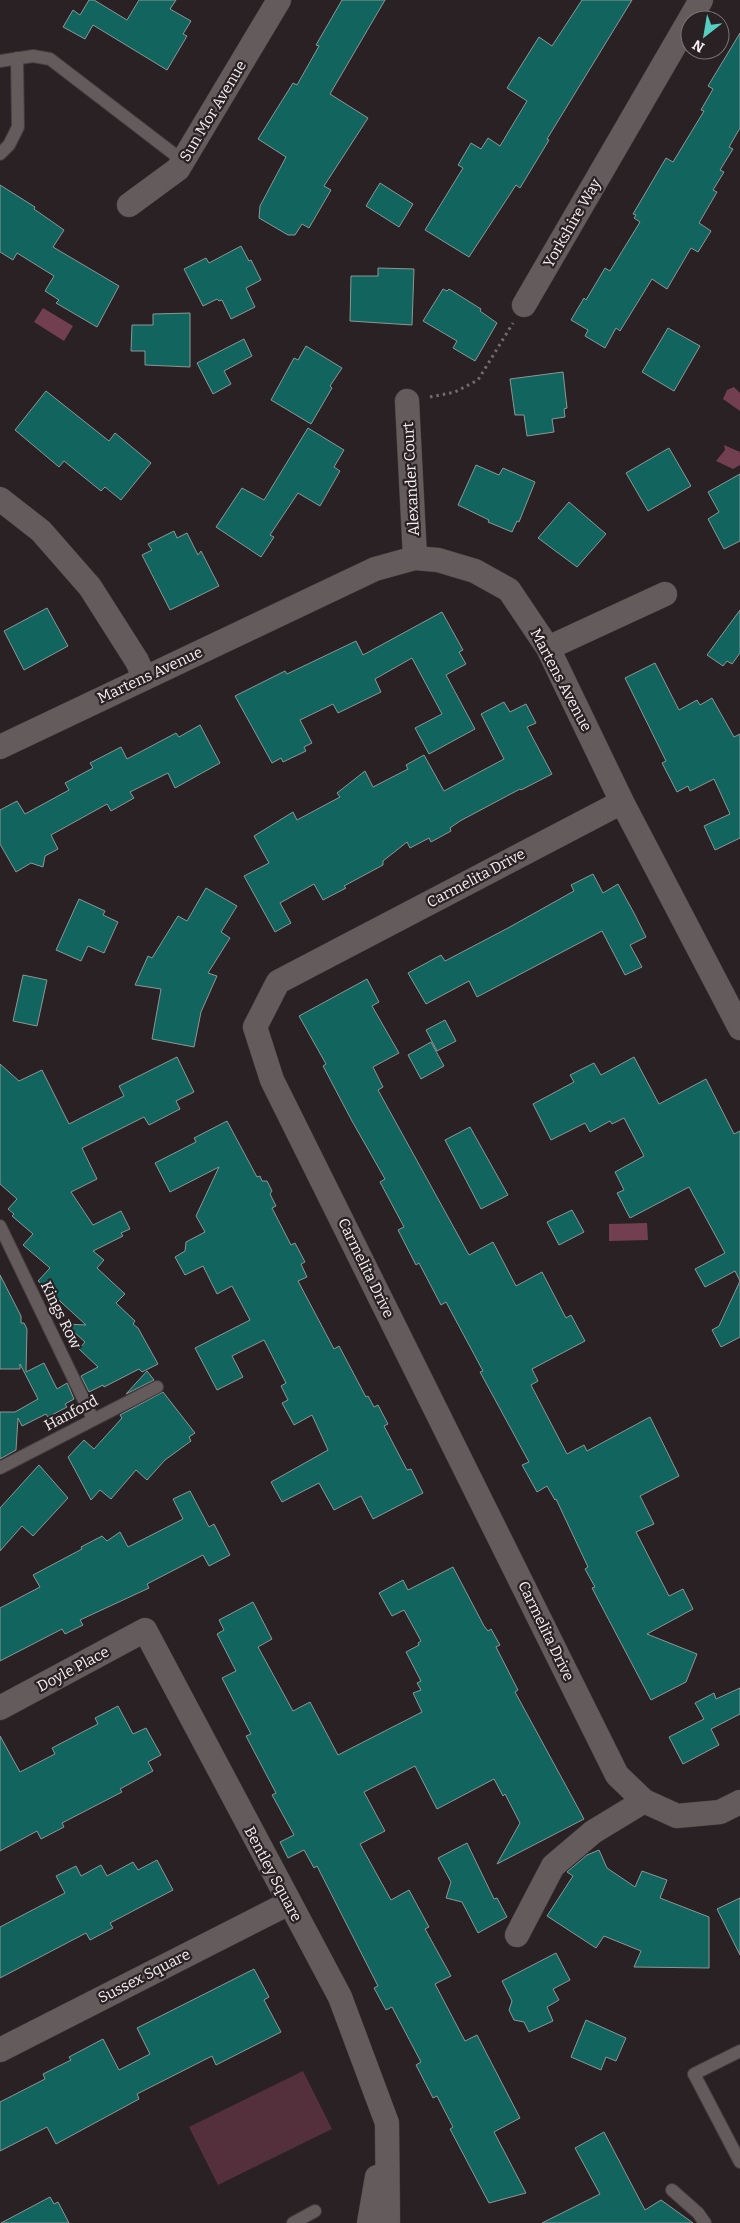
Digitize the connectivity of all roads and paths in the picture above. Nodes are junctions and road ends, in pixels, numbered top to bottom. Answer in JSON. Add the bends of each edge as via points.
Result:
{"nodes":[{"id":1,"x":280,"y":0,"type":"edge"},
{"id":2,"x":701,"y":0,"type":"edge"},
{"id":3,"x":17,"y":58,"type":"junction"},
{"id":4,"x":0,"y":60,"type":"edge"},
{"id":5,"x":0,"y":154,"type":"edge"},
{"id":6,"x":183,"y":161,"type":"junction"},
{"id":7,"x":129,"y":205,"type":"dead end"},
{"id":8,"x":524,"y":306,"type":"joint"},
{"id":9,"x":407,"y":401,"type":"joint"},
{"id":10,"x":0,"y":499,"type":"edge"},
{"id":11,"x":415,"y":558,"type":"junction"},
{"id":12,"x":665,"y":594,"type":"dead end"},
{"id":13,"x":548,"y":648,"type":"junction"},
{"id":14,"x":144,"y":677,"type":"junction"},
{"id":15,"x":0,"y":747,"type":"edge"},
{"id":16,"x":622,"y":802,"type":"junction"},
{"id":17,"x":740,"y":1028,"type":"edge"},
{"id":18,"x":0,"y":1226,"type":"edge"},
{"id":19,"x":157,"y":1388,"type":"dead end"},
{"id":20,"x":93,"y":1419,"type":"junction"},
{"id":21,"x":0,"y":1468,"type":"edge"},
{"id":22,"x":145,"y":1630,"type":"joint"},
{"id":23,"x":0,"y":1708,"type":"edge"},
{"id":24,"x":644,"y":1801,"type":"junction"},
{"id":25,"x":740,"y":1802,"type":"edge"},
{"id":26,"x":289,"y":1903,"type":"junction"},
{"id":27,"x":517,"y":1935,"type":"dead end"},
{"id":28,"x":0,"y":2050,"type":"edge"},
{"id":29,"x":740,"y":2051,"type":"edge"},
{"id":30,"x":387,"y":2123,"type":"junction"},
{"id":31,"x":740,"y":2162,"type":"edge"},
{"id":32,"x":672,"y":2190,"type":"dead end"},
{"id":33,"x":315,"y":2211,"type":"dead end"},
{"id":34,"x":293,"y":2223,"type":"edge"},
{"id":35,"x":368,"y":2223,"type":"edge"},
{"id":36,"x":388,"y":2223,"type":"edge"},
{"id":37,"x":705,"y":2223,"type":"edge"}],
"edges":[{"from":1,"to":6,"type":"street","name":"Sun Mor Avenue"},
{"from":2,"to":8,"type":"street","name":"Yorkshire Way"},
{"from":3,"to":4,"type":"lane"},
{"from":3,"to":5,"type":"lane","via":[[18,127],[9,146]]},
{"from":3,"to":6,"type":"lane","via":[[50,59]]},
{"from":6,"to":7,"type":"street","name":"Sun Mor Avenue"},
{"from":8,"to":9,"type":"path","via":[[478,380],[455,392]]},
{"from":9,"to":11,"type":"street","name":"Alexander Court"},
{"from":10,"to":14,"type":"street","via":[[41,531],[90,587]]},
{"from":11,"to":13,"type":"street","name":"Martens Avenue","via":[[438,560],[475,571],[509,590]]},
{"from":11,"to":14,"type":"street","name":"Martens Avenue","via":[[374,569]]},
{"from":12,"to":13,"type":"street"},
{"from":13,"to":16,"type":"street","name":"Martens Avenue"},
{"from":14,"to":15,"type":"street","name":"Martens Avenue"},
{"from":16,"to":17,"type":"street","name":"Martens Avenue"},
{"from":16,"to":24,"type":"street","name":"Carmelita Drive","via":[[278,982],[255,1027],[272,1080],[617,1775]]},
{"from":18,"to":20,"type":"lane","name":"Kings Row"},
{"from":19,"to":20,"type":"lane","name":"Hanford"},
{"from":20,"to":21,"type":"lane","name":"Hanford"},
{"from":22,"to":23,"type":"street","name":"Doyle Place"},
{"from":22,"to":26,"type":"street","name":"Bentley Square"},
{"from":24,"to":25,"type":"street","name":"Carmelita Drive","via":[[677,1816],[720,1812]]},
{"from":24,"to":27,"type":"street","via":[[593,1832],[553,1866]]},
{"from":26,"to":28,"type":"street","name":"Sussex Square"},
{"from":26,"to":30,"type":"street","name":"Bentley Square","via":[[340,1998]]},
{"from":29,"to":31,"type":"lane","via":[[694,2074]]},
{"from":30,"to":35,"type":"street"},
{"from":30,"to":36,"type":"street","name":"Bentley Square"},
{"from":32,"to":37,"type":"lane","via":[[698,2212]]},
{"from":33,"to":34,"type":"lane"}]}
